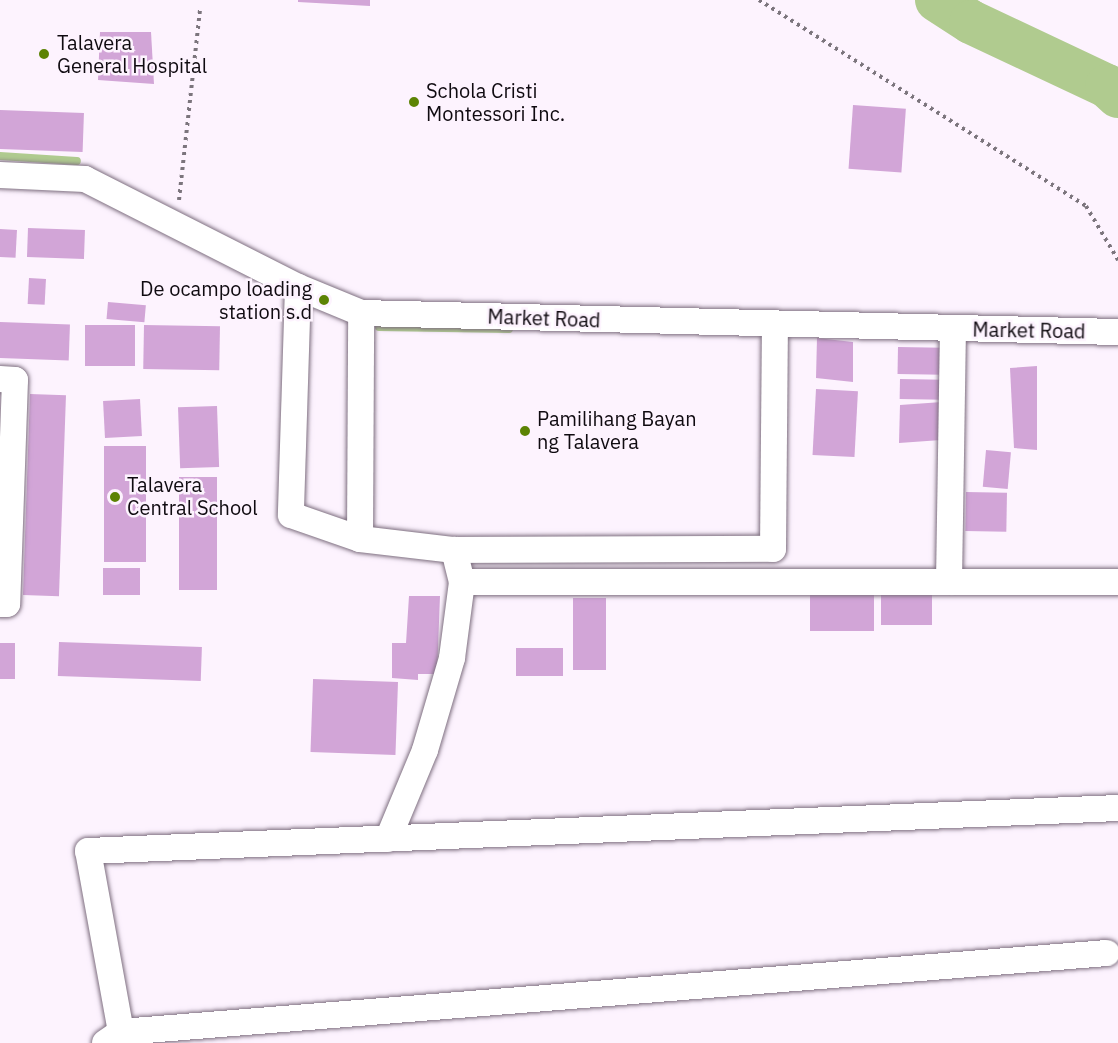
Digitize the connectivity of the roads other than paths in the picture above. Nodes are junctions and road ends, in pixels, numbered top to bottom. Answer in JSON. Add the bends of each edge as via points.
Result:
{"nodes":[{"id":1,"x":0,"y":175,"type":"edge"},
{"id":2,"x":298,"y":286,"type":"junction"},
{"id":3,"x":361,"y":313,"type":"junction"},
{"id":4,"x":775,"y":325,"type":"junction"},
{"id":5,"x":953,"y":329,"type":"junction"},
{"id":6,"x":1118,"y":332,"type":"edge"},
{"id":7,"x":0,"y":379,"type":"edge"},
{"id":8,"x":360,"y":539,"type":"junction"},
{"id":9,"x":689,"y":548,"type":"junction"},
{"id":10,"x":454,"y":550,"type":"junction"},
{"id":11,"x":462,"y":582,"type":"junction"},
{"id":12,"x":950,"y":582,"type":"junction"},
{"id":13,"x":1118,"y":582,"type":"edge"},
{"id":14,"x":698,"y":583,"type":"junction"},
{"id":15,"x":0,"y":604,"type":"edge"},
{"id":16,"x":1118,"y":808,"type":"edge"},
{"id":17,"x":387,"y":839,"type":"junction"},
{"id":18,"x":1107,"y":953,"type":"dead end"},
{"id":19,"x":113,"y":1037,"type":"edge"}],
"edges":[{"from":1,"to":2,"type":"street","name":"Market Road","via":[[85,179]]},
{"from":2,"to":3,"type":"street","name":"Market Road"},
{"from":2,"to":8,"type":"street","via":[[291,515]]},
{"from":3,"to":4,"type":"street","name":"Market Road"},
{"from":3,"to":8,"type":"street"},
{"from":4,"to":5,"type":"street","name":"Market Road"},
{"from":4,"to":9,"type":"street","via":[[773,549]]},
{"from":5,"to":6,"type":"street","name":"Market Road"},
{"from":5,"to":12,"type":"street"},
{"from":7,"to":15,"type":"street","via":[[15,380],[7,604]]},
{"from":8,"to":10,"type":"street"},
{"from":9,"to":10,"type":"street"},
{"from":9,"to":14,"type":"street"},
{"from":10,"to":11,"type":"street"},
{"from":11,"to":14,"type":"street"},
{"from":11,"to":17,"type":"street","via":[[452,658],[426,750]]},
{"from":12,"to":13,"type":"street"},
{"from":12,"to":14,"type":"street"},
{"from":16,"to":17,"type":"street"},
{"from":17,"to":19,"type":"street","via":[[88,850]]},
{"from":18,"to":19,"type":"street"}]}
